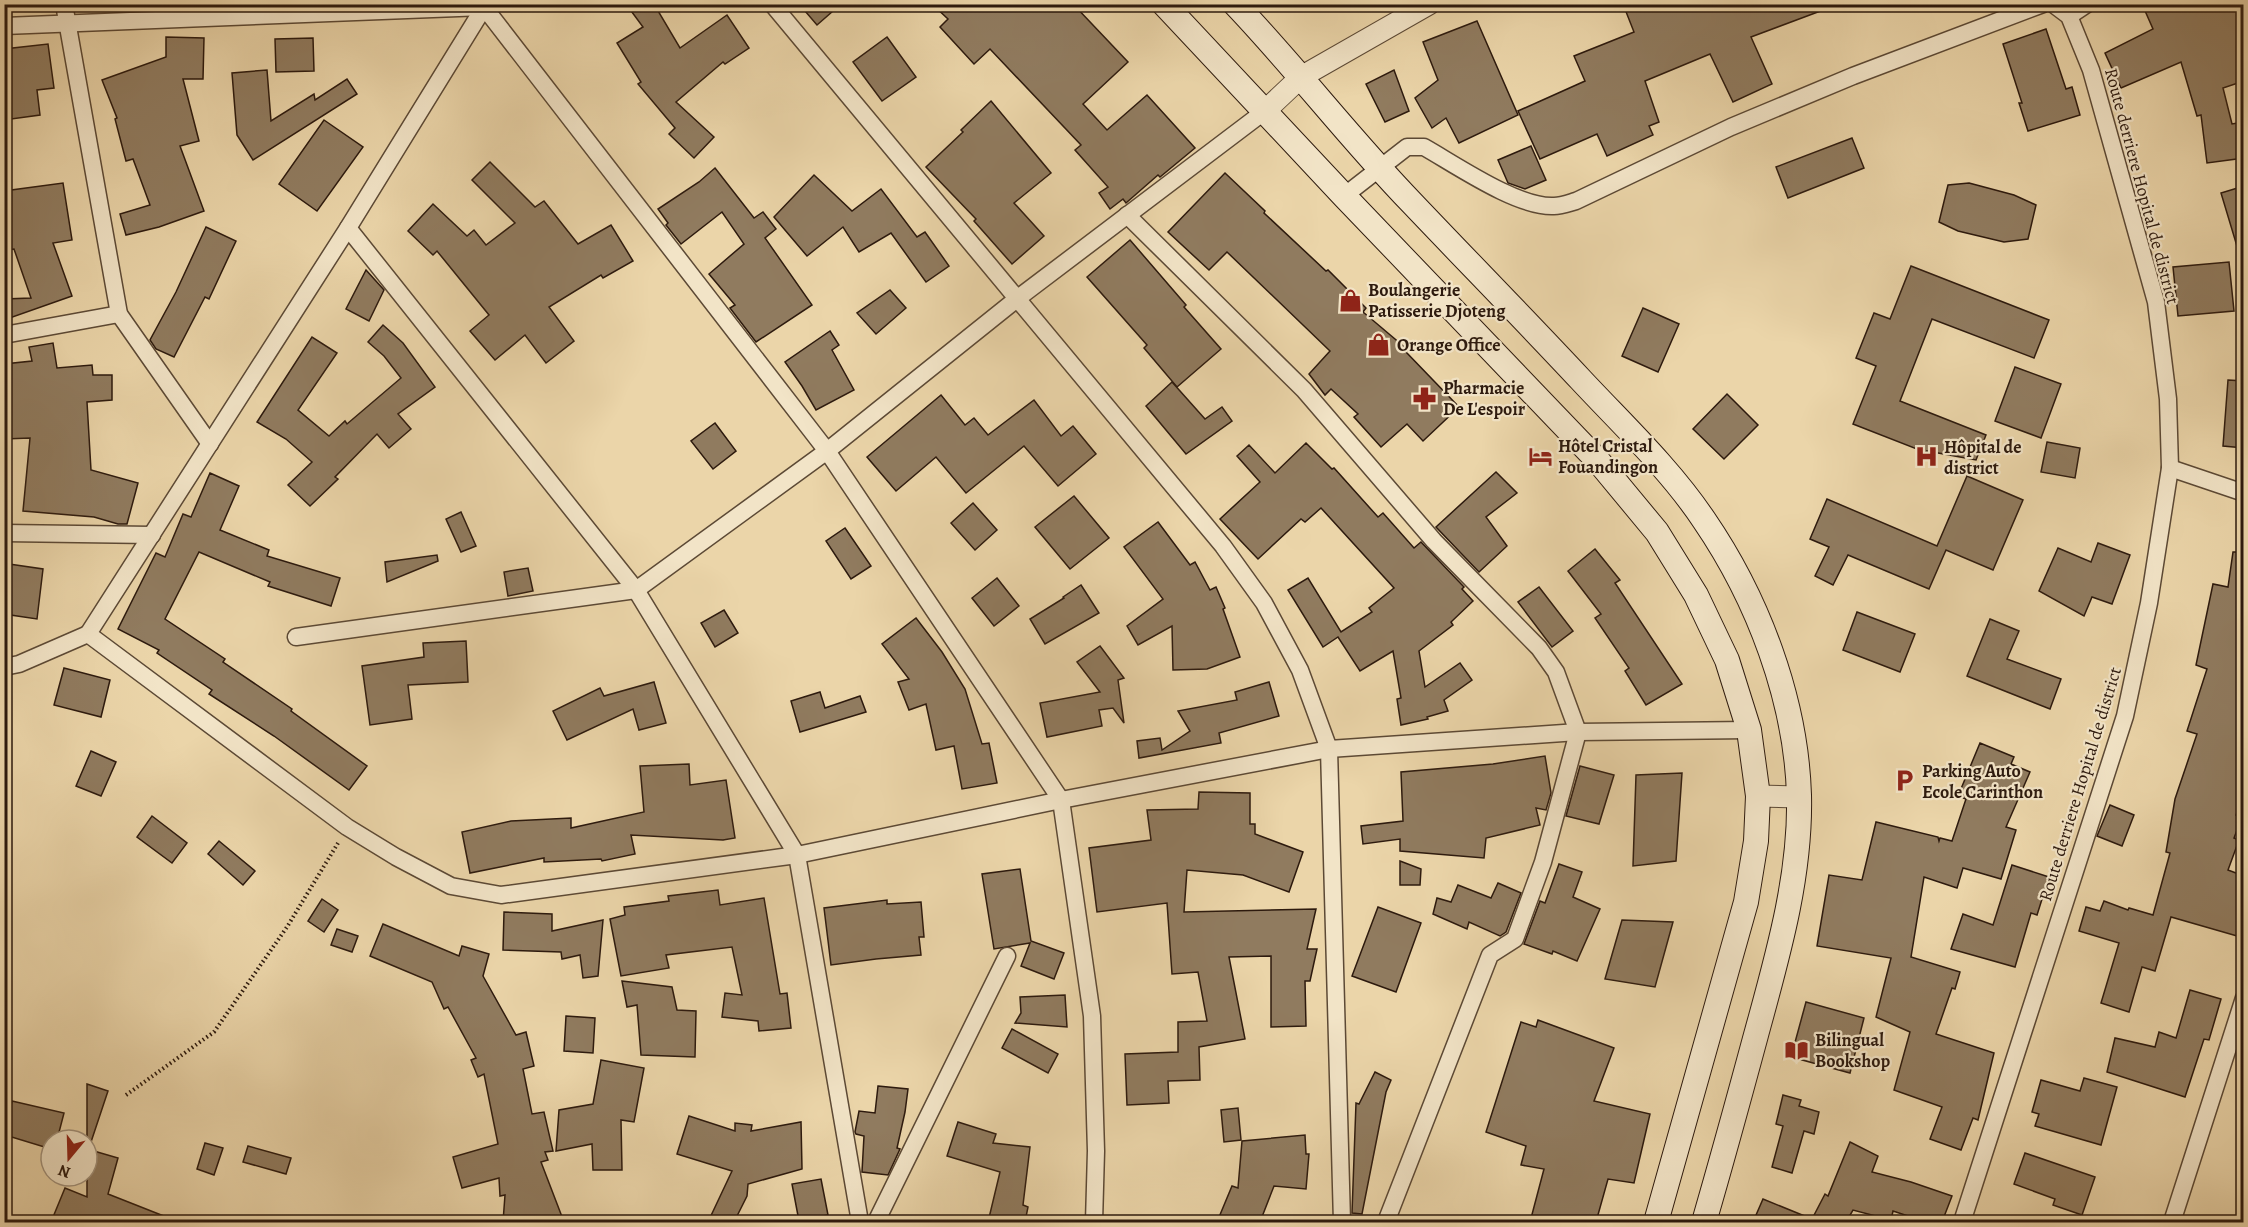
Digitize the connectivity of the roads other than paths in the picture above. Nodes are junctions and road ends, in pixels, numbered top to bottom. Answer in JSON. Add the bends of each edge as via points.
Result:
{"nodes":[{"id":1,"x":64,"y":4,"type":"edge"},
{"id":2,"x":772,"y":4,"type":"edge"},
{"id":3,"x":1164,"y":4,"type":"edge"},
{"id":4,"x":2043,"y":4,"type":"edge"},
{"id":5,"x":2053,"y":4,"type":"edge"},
{"id":6,"x":2087,"y":4,"type":"edge"},
{"id":7,"x":485,"y":6,"type":"edge"},
{"id":8,"x":1423,"y":6,"type":"edge"},
{"id":9,"x":1242,"y":9,"type":"edge"},
{"id":10,"x":2069,"y":16,"type":"junction"},
{"id":11,"x":65,"y":22,"type":"junction"},
{"id":12,"x":4,"y":26,"type":"edge"},
{"id":13,"x":1301,"y":77,"type":"junction"},
{"id":14,"x":1265,"y":111,"type":"junction"},
{"id":15,"x":1378,"y":168,"type":"junction"},
{"id":16,"x":1344,"y":196,"type":"junction"},
{"id":17,"x":1127,"y":215,"type":"junction"},
{"id":18,"x":348,"y":228,"type":"junction"},
{"id":19,"x":1018,"y":298,"type":"junction"},
{"id":20,"x":119,"y":314,"type":"junction"},
{"id":21,"x":4,"y":334,"type":"edge"},
{"id":22,"x":210,"y":444,"type":"junction"},
{"id":23,"x":827,"y":451,"type":"junction"},
{"id":24,"x":2170,"y":468,"type":"junction"},
{"id":25,"x":2244,"y":493,"type":"edge"},
{"id":26,"x":4,"y":532,"type":"edge"},
{"id":27,"x":152,"y":535,"type":"junction"},
{"id":28,"x":636,"y":590,"type":"junction"},
{"id":29,"x":88,"y":634,"type":"junction"},
{"id":30,"x":296,"y":637,"type":"dead end"},
{"id":31,"x":4,"y":667,"type":"edge"},
{"id":32,"x":1749,"y":729,"type":"junction"},
{"id":33,"x":1578,"y":732,"type":"junction"},
{"id":34,"x":1329,"y":749,"type":"junction"},
{"id":35,"x":1758,"y":796,"type":"junction"},
{"id":36,"x":1799,"y":796,"type":"junction"},
{"id":37,"x":1061,"y":800,"type":"junction"},
{"id":38,"x":797,"y":855,"type":"junction"},
{"id":39,"x":1007,"y":956,"type":"dead end"},
{"id":40,"x":2244,"y":998,"type":"edge"},
{"id":41,"x":860,"y":1222,"type":"edge"},
{"id":42,"x":876,"y":1222,"type":"edge"},
{"id":43,"x":1094,"y":1222,"type":"edge"},
{"id":44,"x":1342,"y":1222,"type":"edge"},
{"id":45,"x":1386,"y":1222,"type":"edge"},
{"id":46,"x":1656,"y":1222,"type":"edge"},
{"id":47,"x":1704,"y":1222,"type":"edge"},
{"id":48,"x":1962,"y":1222,"type":"edge"},
{"id":49,"x":2172,"y":1222,"type":"edge"}],
"edges":[{"from":1,"to":11,"type":"street"},
{"from":2,"to":19,"type":"street"},
{"from":3,"to":14,"type":"main road"},
{"from":4,"to":15,"type":"street","via":[[1731,127],[1576,201],[1554,206],[1529,202],[1424,147],[1407,147]]},
{"from":5,"to":10,"type":"street"},
{"from":6,"to":10,"type":"street"},
{"from":7,"to":11,"type":"street"},
{"from":7,"to":18,"type":"street"},
{"from":7,"to":23,"type":"street"},
{"from":8,"to":13,"type":"street"},
{"from":9,"to":13,"type":"main road"},
{"from":10,"to":24,"type":"street","name":"Route derriere Hopital de district","via":[[2091,70],[2156,302],[2168,399]]},
{"from":11,"to":12,"type":"street"},
{"from":11,"to":20,"type":"street"},
{"from":13,"to":14,"type":"street"},
{"from":13,"to":15,"type":"main road"},
{"from":14,"to":16,"type":"main road"},
{"from":14,"to":17,"type":"street"},
{"from":15,"to":16,"type":"street"},
{"from":15,"to":36,"type":"main road","via":[[1657,461],[1704,519],[1758,619],[1778,674],[1794,738]]},
{"from":16,"to":32,"type":"main road","via":[[1599,462],[1657,532],[1696,595],[1727,660]]},
{"from":17,"to":19,"type":"street"},
{"from":17,"to":33,"type":"street","via":[[1304,390],[1434,541],[1539,648],[1556,672]]},
{"from":18,"to":22,"type":"street"},
{"from":18,"to":28,"type":"street"},
{"from":19,"to":23,"type":"street"},
{"from":19,"to":34,"type":"street","via":[[1223,546],[1264,603],[1300,670]]},
{"from":20,"to":21,"type":"street"},
{"from":20,"to":22,"type":"street"},
{"from":22,"to":27,"type":"street"},
{"from":23,"to":28,"type":"street"},
{"from":23,"to":37,"type":"street"},
{"from":24,"to":25,"type":"street"},
{"from":24,"to":48,"type":"street","name":"Route derriere Hopital de district","via":[[2149,603],[2125,716]]},
{"from":26,"to":27,"type":"street"},
{"from":27,"to":29,"type":"street"},
{"from":28,"to":30,"type":"street"},
{"from":28,"to":38,"type":"street"},
{"from":29,"to":31,"type":"street"},
{"from":29,"to":38,"type":"street","via":[[347,827],[451,886],[501,896]]},
{"from":32,"to":33,"type":"street"},
{"from":32,"to":35,"type":"main road"},
{"from":33,"to":34,"type":"street"},
{"from":33,"to":45,"type":"street","via":[[1543,862],[1515,939],[1490,955]]},
{"from":34,"to":37,"type":"street"},
{"from":34,"to":44,"type":"street"},
{"from":35,"to":36,"type":"street"},
{"from":35,"to":46,"type":"main road","via":[[1756,841],[1746,902]]},
{"from":36,"to":47,"type":"main road","via":[[1796,852],[1779,953]]},
{"from":37,"to":38,"type":"street"},
{"from":37,"to":43,"type":"street","via":[[1092,1016]]},
{"from":38,"to":41,"type":"street"},
{"from":39,"to":42,"type":"street"},
{"from":40,"to":49,"type":"street"}]}
